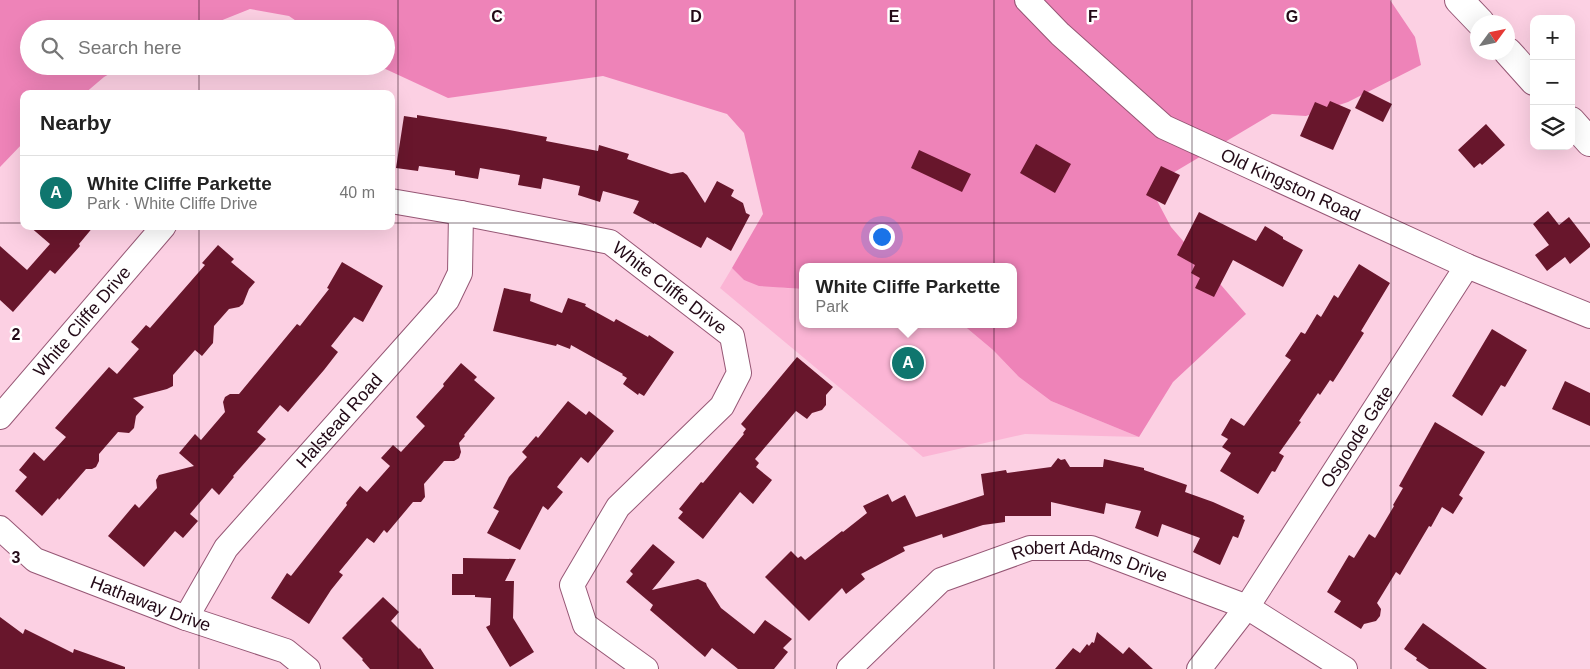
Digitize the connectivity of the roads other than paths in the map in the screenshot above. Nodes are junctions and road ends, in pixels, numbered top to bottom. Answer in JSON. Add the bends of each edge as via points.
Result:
{"nodes":[{"id":1,"x":1028,"y":0,"type":"edge"},
{"id":2,"x":1460,"y":0,"type":"edge"},
{"id":3,"x":1474,"y":15,"type":"edge"},
{"id":4,"x":1515,"y":60,"type":"edge"},
{"id":5,"x":1530,"y":77,"type":"edge"},
{"id":6,"x":1575,"y":126,"type":"edge"},
{"id":7,"x":1590,"y":142,"type":"edge"},
{"id":8,"x":395,"y":202,"type":"edge"},
{"id":9,"x":461,"y":213,"type":"junction"},
{"id":10,"x":161,"y":230,"type":"edge"},
{"id":11,"x":1467,"y":266,"type":"junction"},
{"id":12,"x":1590,"y":316,"type":"edge"},
{"id":13,"x":0,"y":417,"type":"edge"},
{"id":14,"x":0,"y":528,"type":"edge"},
{"id":15,"x":1247,"y":607,"type":"junction"},
{"id":16,"x":186,"y":618,"type":"junction"},
{"id":17,"x":308,"y":669,"type":"edge"},
{"id":18,"x":646,"y":669,"type":"edge"},
{"id":19,"x":850,"y":669,"type":"edge"},
{"id":20,"x":1199,"y":669,"type":"edge"},
{"id":21,"x":1345,"y":669,"type":"edge"}],
"edges":[{"from":1,"to":11,"type":"street","name":"Old Kingston Road","via":[[1060,34],[1164,127]]},
{"from":2,"to":3,"type":"main road"},
{"from":4,"to":5,"type":"main road"},
{"from":6,"to":7,"type":"main road"},
{"from":8,"to":9,"type":"street","name":"White Cliffe Drive"},
{"from":9,"to":16,"type":"street","name":"Halstead Road","via":[[460,273],[447,300],[226,548]]},
{"from":9,"to":18,"type":"street","name":"White Cliffe Drive","via":[[610,242],[732,336],[739,373],[722,406],[618,507],[572,584],[585,625]]},
{"from":10,"to":13,"type":"street","name":"White Cliffe Drive"},
{"from":11,"to":12,"type":"street","name":"Old Kingston Road"},
{"from":11,"to":15,"type":"street","name":"Osgoode Gate"},
{"from":14,"to":16,"type":"street","name":"Hathaway Drive","via":[[35,560]]},
{"from":15,"to":19,"type":"street","name":"Robert Adams Drive","via":[[1091,548],[1030,548],[941,580]]},
{"from":15,"to":20,"type":"street","name":"Osgoode Gate"},
{"from":15,"to":21,"type":"street","name":"Robert Adams Drive"},
{"from":16,"to":17,"type":"street","name":"Hathaway Drive","via":[[286,651]]}]}
